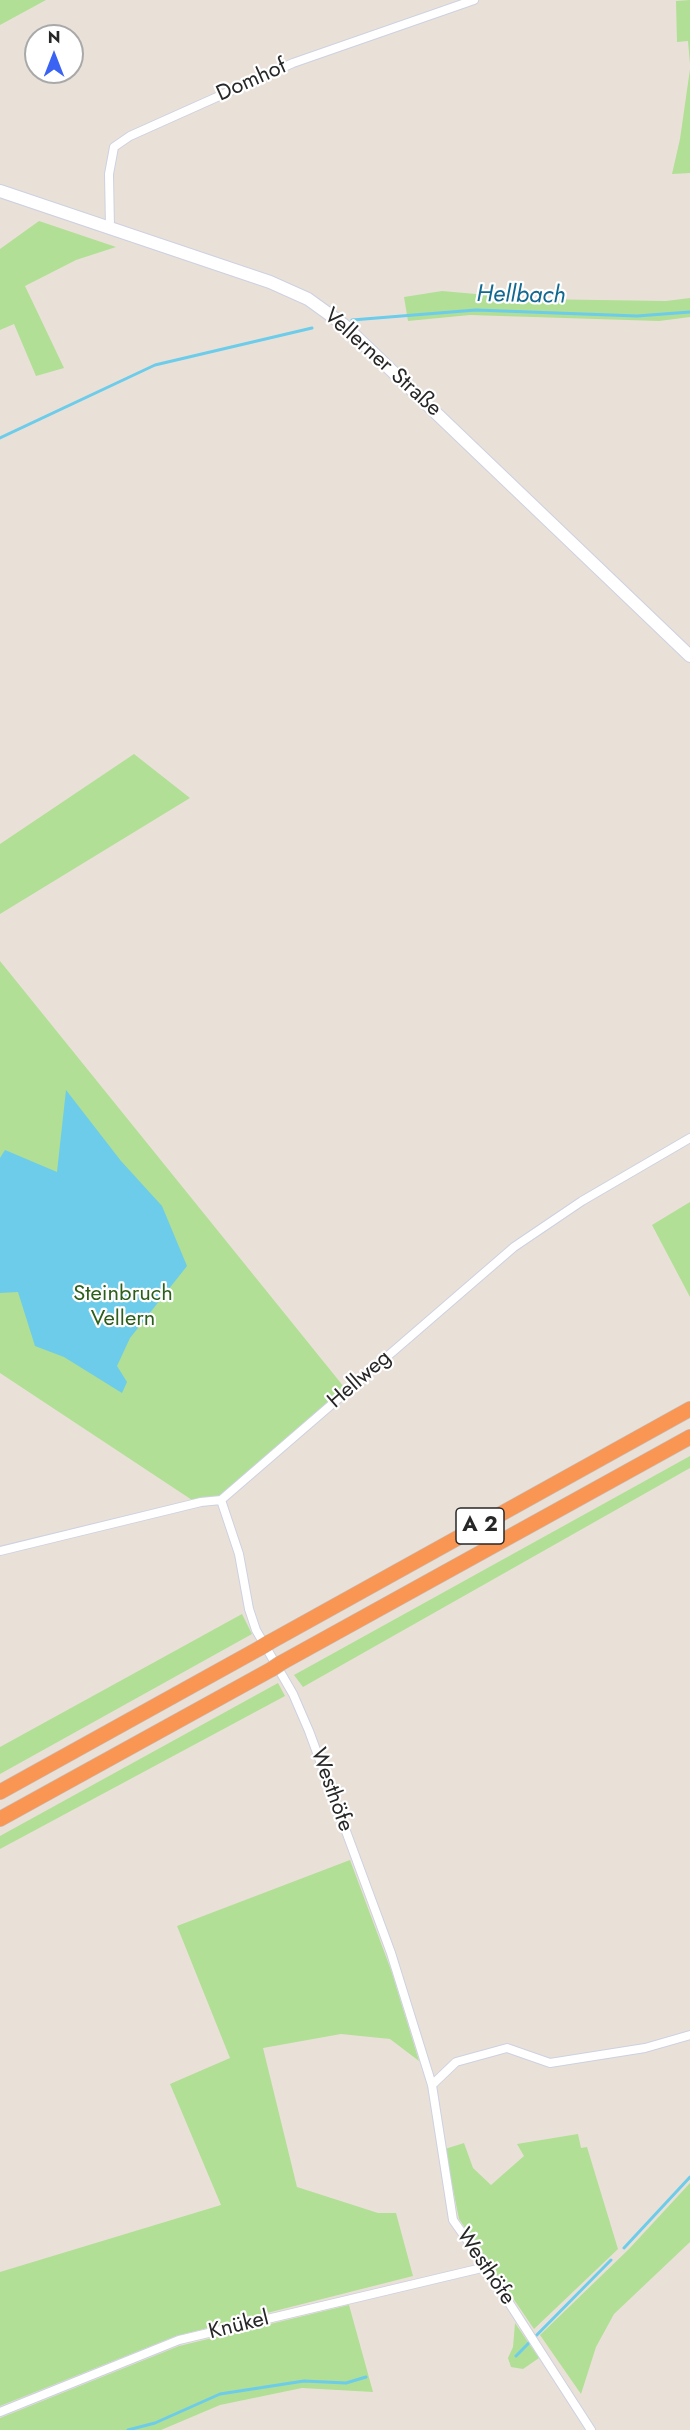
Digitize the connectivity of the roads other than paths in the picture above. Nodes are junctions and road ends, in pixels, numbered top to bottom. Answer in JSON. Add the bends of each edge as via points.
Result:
{"nodes":[{"id":1,"x":474,"y":0,"type":"edge"},
{"id":2,"x":0,"y":190,"type":"edge"},
{"id":3,"x":110,"y":228,"type":"junction"},
{"id":4,"x":690,"y":656,"type":"edge"},
{"id":5,"x":690,"y":1138,"type":"edge"},
{"id":6,"x":690,"y":1409,"type":"edge"},
{"id":7,"x":690,"y":1437,"type":"edge"},
{"id":8,"x":222,"y":1500,"type":"junction"},
{"id":9,"x":0,"y":1551,"type":"edge"},
{"id":10,"x":0,"y":1792,"type":"edge"},
{"id":11,"x":0,"y":1820,"type":"edge"},
{"id":12,"x":690,"y":2035,"type":"edge"},
{"id":13,"x":432,"y":2085,"type":"junction"},
{"id":14,"x":486,"y":2267,"type":"junction"},
{"id":15,"x":0,"y":2412,"type":"edge"},
{"id":16,"x":591,"y":2430,"type":"edge"}],
"edges":[{"from":1,"to":3,"type":"street","name":"Domhof","via":[[293,63],[130,136],[114,147],[109,174]]},
{"from":2,"to":3,"type":"main road","name":"Vellerner Straße"},
{"from":3,"to":4,"type":"main road","name":"Vellerner Straße","via":[[270,282],[308,299],[344,325]]},
{"from":5,"to":8,"type":"street","name":"Hellweg","via":[[582,1201],[514,1247]]},
{"from":6,"to":10,"type":"highway","number":"A 2"},
{"from":7,"to":11,"type":"highway","number":"A 2"},
{"from":8,"to":9,"type":"street"},
{"from":8,"to":13,"type":"street","name":"Westhöfe","via":[[256,1630],[293,1694],[309,1731],[391,1953]]},
{"from":12,"to":13,"type":"street","via":[[645,2048],[550,2063],[507,2048],[456,2062]]},
{"from":13,"to":14,"type":"street","name":"Westhöfe","via":[[453,2220]]},
{"from":14,"to":15,"type":"street","name":"Knükel","via":[[179,2340]]},
{"from":14,"to":16,"type":"street","name":"Westhöfe"}]}
